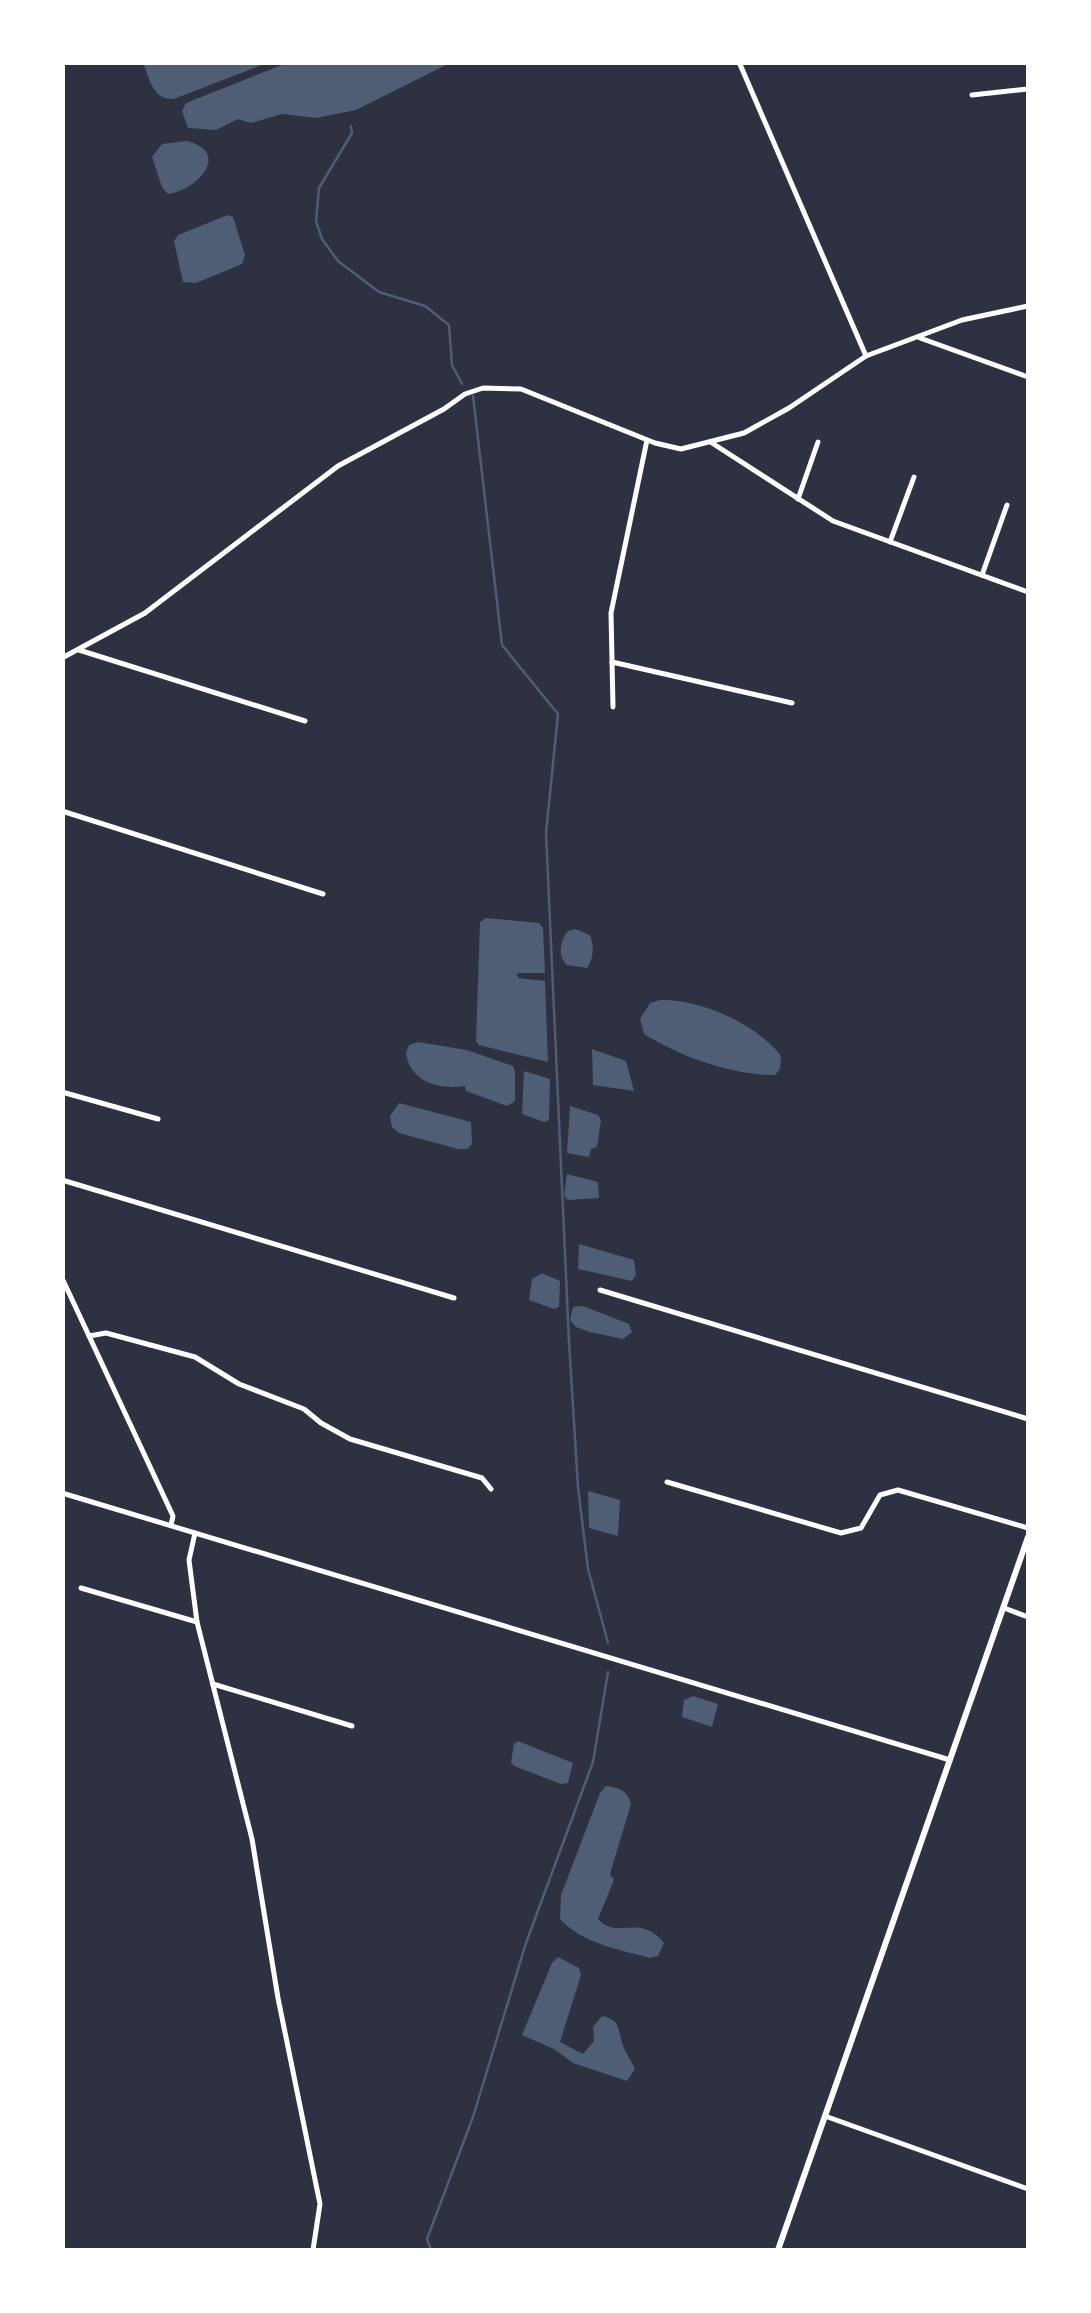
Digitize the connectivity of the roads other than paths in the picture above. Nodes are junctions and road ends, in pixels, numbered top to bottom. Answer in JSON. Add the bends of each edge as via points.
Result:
{"nodes":[{"id":1,"x":739,"y":62,"type":"edge"},
{"id":2,"x":1028,"y":89,"type":"edge"},
{"id":3,"x":972,"y":95,"type":"dead end"},
{"id":4,"x":1028,"y":306,"type":"edge"},
{"id":5,"x":917,"y":337,"type":"junction"},
{"id":6,"x":866,"y":356,"type":"junction"},
{"id":7,"x":1028,"y":377,"type":"edge"},
{"id":8,"x":648,"y":440,"type":"junction"},
{"id":9,"x":818,"y":442,"type":"dead end"},
{"id":10,"x":712,"y":443,"type":"junction"},
{"id":11,"x":914,"y":476,"type":"dead end"},
{"id":12,"x":798,"y":499,"type":"junction"},
{"id":13,"x":1007,"y":505,"type":"dead end"},
{"id":14,"x":890,"y":542,"type":"junction"},
{"id":15,"x":982,"y":575,"type":"junction"},
{"id":16,"x":1028,"y":592,"type":"edge"},
{"id":17,"x":78,"y":650,"type":"junction"},
{"id":18,"x":62,"y":658,"type":"edge"},
{"id":19,"x":612,"y":662,"type":"junction"},
{"id":20,"x":792,"y":702,"type":"dead end"},
{"id":21,"x":612,"y":707,"type":"dead end"},
{"id":22,"x":305,"y":721,"type":"dead end"},
{"id":23,"x":62,"y":811,"type":"edge"},
{"id":24,"x":323,"y":894,"type":"dead end"},
{"id":25,"x":62,"y":1092,"type":"edge"},
{"id":26,"x":158,"y":1120,"type":"dead end"},
{"id":27,"x":62,"y":1180,"type":"edge"},
{"id":28,"x":62,"y":1278,"type":"edge"},
{"id":29,"x":600,"y":1290,"type":"dead end"},
{"id":30,"x":454,"y":1298,"type":"dead end"},
{"id":31,"x":89,"y":1336,"type":"junction"},
{"id":32,"x":1028,"y":1419,"type":"edge"},
{"id":33,"x":667,"y":1482,"type":"dead end"},
{"id":34,"x":491,"y":1490,"type":"dead end"},
{"id":35,"x":62,"y":1493,"type":"edge"},
{"id":36,"x":171,"y":1525,"type":"junction"},
{"id":37,"x":1028,"y":1528,"type":"edge"},
{"id":38,"x":195,"y":1533,"type":"junction"},
{"id":39,"x":1028,"y":1537,"type":"edge"},
{"id":40,"x":81,"y":1588,"type":"dead end"},
{"id":41,"x":1004,"y":1608,"type":"junction"},
{"id":42,"x":1028,"y":1617,"type":"edge"},
{"id":43,"x":198,"y":1622,"type":"junction"},
{"id":44,"x":214,"y":1684,"type":"junction"},
{"id":45,"x":352,"y":1726,"type":"dead end"},
{"id":46,"x":950,"y":1760,"type":"junction"},
{"id":47,"x":825,"y":2116,"type":"junction"},
{"id":48,"x":1028,"y":2189,"type":"edge"},
{"id":49,"x":313,"y":2250,"type":"edge"},
{"id":50,"x":778,"y":2250,"type":"edge"}],
"edges":[{"from":1,"to":6,"type":"street"},
{"from":2,"to":3,"type":"street"},
{"from":4,"to":5,"type":"street"},
{"from":5,"to":6,"type":"street"},
{"from":5,"to":7,"type":"street"},
{"from":6,"to":10,"type":"street","via":[[784,411]]},
{"from":8,"to":10,"type":"street","via":[[681,449]]},
{"from":8,"to":17,"type":"street","via":[[521,389],[465,394],[338,466],[145,613]]},
{"from":8,"to":19,"type":"street","via":[[611,613]]},
{"from":9,"to":12,"type":"street"},
{"from":10,"to":12,"type":"street"},
{"from":11,"to":14,"type":"street"},
{"from":12,"to":14,"type":"street"},
{"from":13,"to":15,"type":"street"},
{"from":14,"to":15,"type":"street"},
{"from":15,"to":16,"type":"street"},
{"from":17,"to":18,"type":"street"},
{"from":17,"to":22,"type":"street"},
{"from":19,"to":20,"type":"street"},
{"from":19,"to":21,"type":"street"},
{"from":23,"to":24,"type":"street"},
{"from":25,"to":26,"type":"street"},
{"from":27,"to":30,"type":"street"},
{"from":28,"to":31,"type":"street"},
{"from":29,"to":32,"type":"street"},
{"from":31,"to":34,"type":"street","via":[[106,1333],[195,1358],[238,1384],[304,1409],[350,1439],[482,1478]]},
{"from":31,"to":36,"type":"street"},
{"from":33,"to":37,"type":"street","via":[[841,1533],[856,1532],[880,1495],[898,1490]]},
{"from":35,"to":36,"type":"street"},
{"from":36,"to":38,"type":"street"},
{"from":38,"to":43,"type":"street","via":[[189,1560]]},
{"from":38,"to":46,"type":"street"},
{"from":39,"to":41,"type":"main road"},
{"from":40,"to":43,"type":"street"},
{"from":41,"to":42,"type":"street"},
{"from":41,"to":46,"type":"main road"},
{"from":43,"to":44,"type":"street"},
{"from":44,"to":45,"type":"street"},
{"from":44,"to":49,"type":"street","via":[[252,1839],[320,2204]]},
{"from":46,"to":47,"type":"main road"},
{"from":47,"to":48,"type":"street"},
{"from":47,"to":50,"type":"main road"}]}
